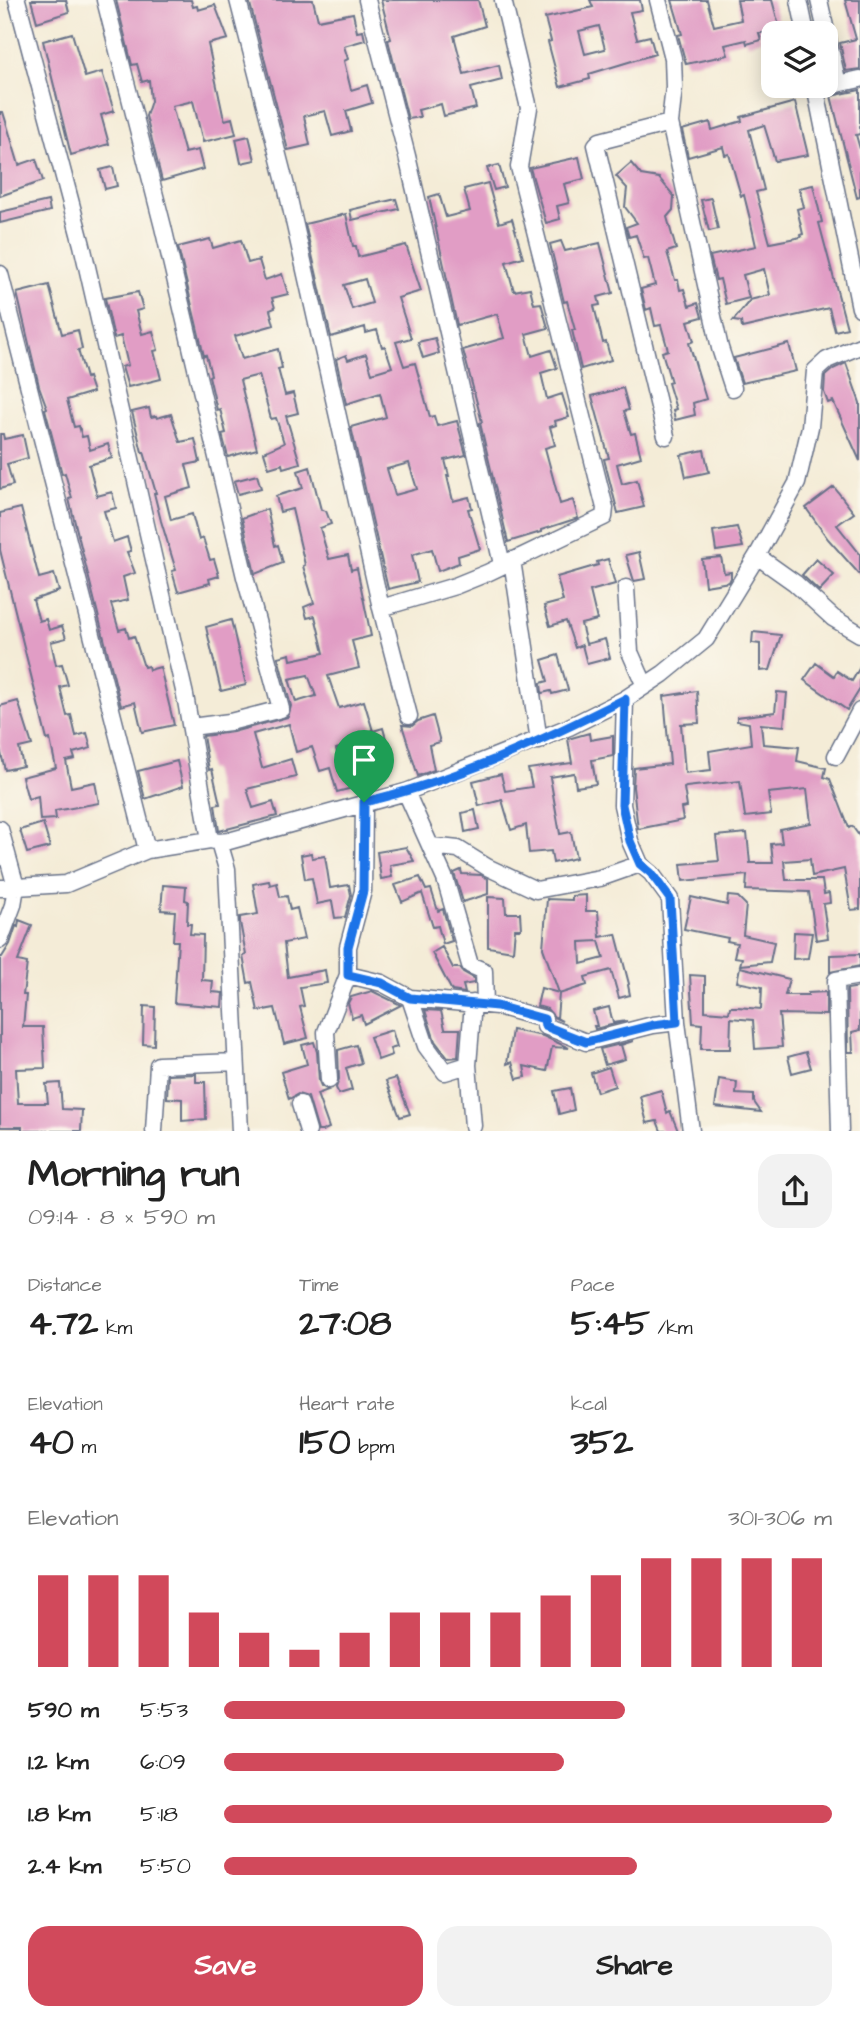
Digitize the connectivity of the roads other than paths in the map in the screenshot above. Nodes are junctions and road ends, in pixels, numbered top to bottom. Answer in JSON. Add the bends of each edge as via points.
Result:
{"nodes":[{"id":1,"x":17,"y":0,"type":"edge"},
{"id":2,"x":105,"y":0,"type":"edge"},
{"id":3,"x":238,"y":0,"type":"edge"},
{"id":4,"x":368,"y":0,"type":"edge"},
{"id":5,"x":503,"y":0,"type":"edge"},
{"id":6,"x":658,"y":0,"type":"edge"},
{"id":7,"x":799,"y":0,"type":"edge"},
{"id":8,"x":819,"y":0,"type":"edge"},
{"id":9,"x":803,"y":21,"type":"edge"},
{"id":10,"x":824,"y":21,"type":"edge"},
{"id":11,"x":860,"y":79,"type":"edge"},
{"id":12,"x":838,"y":84,"type":"edge"},
{"id":13,"x":818,"y":98,"type":"edge"},
{"id":14,"x":670,"y":123,"type":"junction"},
{"id":15,"x":0,"y":274,"type":"edge"},
{"id":16,"x":860,"y":308,"type":"edge"},
{"id":17,"x":860,"y":346,"type":"edge"},
{"id":18,"x":733,"y":388,"type":"dead end"},
{"id":19,"x":666,"y":436,"type":"dead end"},
{"id":20,"x":757,"y":556,"type":"junction"},
{"id":21,"x":507,"y":562,"type":"junction"},
{"id":22,"x":626,"y":589,"type":"dead end"},
{"id":23,"x":381,"y":608,"type":"junction"},
{"id":24,"x":860,"y":634,"type":"edge"},
{"id":25,"x":645,"y":686,"type":"junction"},
{"id":26,"x":625,"y":699,"type":"junction"},
{"id":27,"x":860,"y":711,"type":"edge"},
{"id":28,"x":408,"y":716,"type":"dead end"},
{"id":29,"x":191,"y":727,"type":"junction"},
{"id":30,"x":539,"y":741,"type":"junction"},
{"id":31,"x":836,"y":756,"type":"dead end"},
{"id":32,"x":406,"y":792,"type":"junction"},
{"id":33,"x":364,"y":802,"type":"junction"},
{"id":34,"x":0,"y":829,"type":"edge"},
{"id":35,"x":215,"y":841,"type":"junction"},
{"id":36,"x":432,"y":846,"type":"junction"},
{"id":37,"x":147,"y":850,"type":"junction"},
{"id":38,"x":640,"y":864,"type":"junction"},
{"id":39,"x":8,"y":888,"type":"edge"},
{"id":40,"x":0,"y":940,"type":"edge"},
{"id":41,"x":348,"y":975,"type":"junction"},
{"id":42,"x":860,"y":976,"type":"edge"},
{"id":43,"x":410,"y":998,"type":"junction"},
{"id":44,"x":479,"y":1004,"type":"junction"},
{"id":45,"x":677,"y":1022,"type":"junction"},
{"id":46,"x":236,"y":1062,"type":"junction"},
{"id":47,"x":468,"y":1065,"type":"junction"},
{"id":48,"x":329,"y":1080,"type":"dead end"},
{"id":49,"x":300,"y":1104,"type":"dead end"},
{"id":50,"x":476,"y":1129,"type":"edge"},
{"id":51,"x":154,"y":1131,"type":"edge"},
{"id":52,"x":240,"y":1131,"type":"edge"},
{"id":53,"x":307,"y":1131,"type":"edge"},
{"id":54,"x":456,"y":1131,"type":"edge"},
{"id":55,"x":691,"y":1131,"type":"edge"},
{"id":56,"x":840,"y":1131,"type":"edge"}],
"edges":[{"from":1,"to":29,"type":"street","via":[[82,246]]},
{"from":2,"to":29,"type":"street","via":[[281,709]]},
{"from":3,"to":23,"type":"street","via":[[287,190]]},
{"from":4,"to":21,"type":"street"},
{"from":5,"to":21,"type":"street","via":[[529,108],[519,167],[605,508],[604,517]]},
{"from":6,"to":14,"type":"street","via":[[673,58]]},
{"from":7,"to":9,"type":"street"},
{"from":8,"to":10,"type":"street"},
{"from":11,"to":12,"type":"street"},
{"from":13,"to":16,"type":"street"},
{"from":14,"to":18,"type":"street"},
{"from":14,"to":19,"type":"street","via":[[596,145]]},
{"from":15,"to":37,"type":"street"},
{"from":17,"to":20,"type":"street","via":[[827,360],[815,371],[810,427],[797,483]]},
{"from":20,"to":24,"type":"street","via":[[833,618]]},
{"from":20,"to":25,"type":"street","via":[[706,639]]},
{"from":21,"to":23,"type":"street","via":[[455,586]]},
{"from":21,"to":30,"type":"street"},
{"from":22,"to":25,"type":"street","via":[[630,652]]},
{"from":23,"to":28,"type":"street"},
{"from":25,"to":26,"type":"street"},
{"from":26,"to":30,"type":"street"},
{"from":26,"to":38,"type":"street","via":[[622,805]]},
{"from":27,"to":31,"type":"street"},
{"from":29,"to":35,"type":"street"},
{"from":30,"to":32,"type":"street"},
{"from":32,"to":33,"type":"street"},
{"from":32,"to":36,"type":"street"},
{"from":33,"to":35,"type":"street"},
{"from":33,"to":41,"type":"street","via":[[363,891],[348,947]]},
{"from":34,"to":39,"type":"street"},
{"from":35,"to":37,"type":"street"},
{"from":35,"to":46,"type":"street","via":[[227,869]]},
{"from":36,"to":38,"type":"street","via":[[458,849],[536,890],[600,878]]},
{"from":36,"to":44,"type":"street","via":[[470,965],[484,971]]},
{"from":37,"to":39,"type":"street","via":[[66,884]]},
{"from":38,"to":45,"type":"street","via":[[670,899]]},
{"from":39,"to":40,"type":"street","via":[[13,905]]},
{"from":41,"to":43,"type":"street","via":[[382,983]]},
{"from":41,"to":48,"type":"street","via":[[326,1032]]},
{"from":42,"to":56,"type":"street","via":[[836,980]]},
{"from":43,"to":44,"type":"street"},
{"from":43,"to":47,"type":"street","via":[[426,1046],[446,1072]]},
{"from":44,"to":45,"type":"street","via":[[544,1019],[545,1026],[586,1042]]},
{"from":44,"to":47,"type":"street"},
{"from":45,"to":55,"type":"street"},
{"from":46,"to":51,"type":"street","via":[[158,1065]]},
{"from":46,"to":52,"type":"street"},
{"from":47,"to":50,"type":"street"},
{"from":49,"to":53,"type":"street"},
{"from":50,"to":54,"type":"street"}]}
